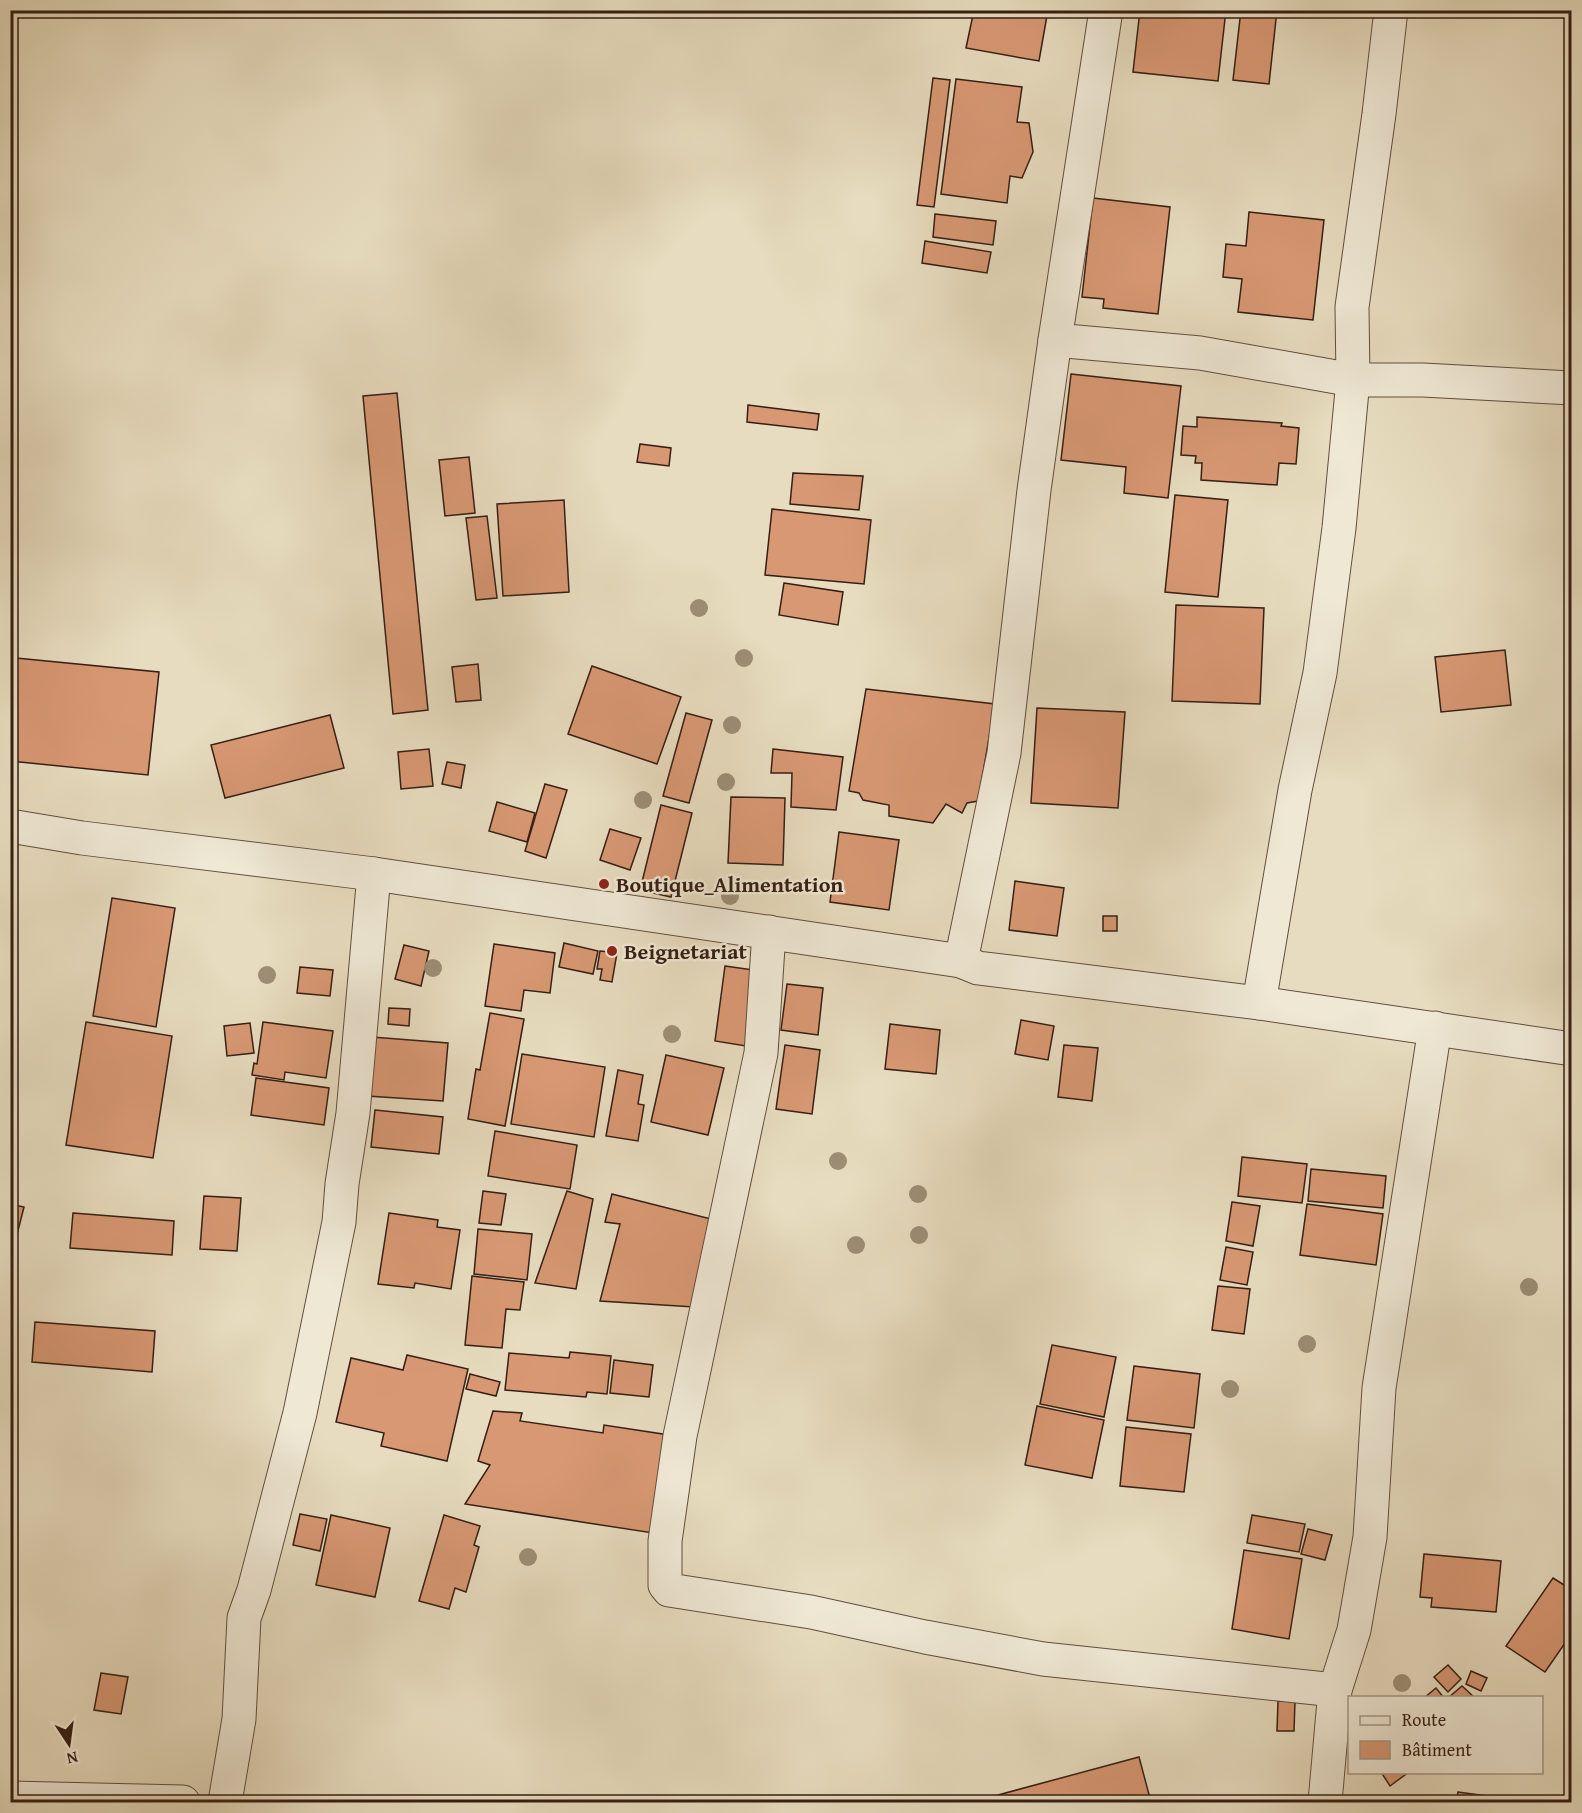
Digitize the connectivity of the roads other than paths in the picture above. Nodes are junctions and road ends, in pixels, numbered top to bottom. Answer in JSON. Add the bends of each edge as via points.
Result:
{"nodes":[{"id":1,"x":1106,"y":10,"type":"edge"},
{"id":2,"x":1391,"y":10,"type":"edge"},
{"id":3,"x":1055,"y":340,"type":"junction"},
{"id":4,"x":1353,"y":380,"type":"junction"},
{"id":5,"x":1572,"y":388,"type":"edge"},
{"id":6,"x":10,"y":826,"type":"edge"},
{"id":7,"x":375,"y":874,"type":"junction"},
{"id":8,"x":769,"y":932,"type":"junction"},
{"id":9,"x":961,"y":961,"type":"junction"},
{"id":10,"x":1259,"y":1003,"type":"junction"},
{"id":11,"x":1435,"y":1028,"type":"junction"},
{"id":12,"x":1572,"y":1049,"type":"edge"},
{"id":13,"x":1335,"y":1690,"type":"junction"},
{"id":14,"x":10,"y":1798,"type":"edge"},
{"id":15,"x":183,"y":1803,"type":"edge"},
{"id":16,"x":225,"y":1803,"type":"edge"},
{"id":17,"x":1325,"y":1803,"type":"edge"}],
"edges":[{"from":1,"to":3,"type":"street"},
{"from":2,"to":4,"type":"street","via":[[1352,307]]},
{"from":3,"to":4,"type":"street","via":[[1200,353]]},
{"from":3,"to":9,"type":"street","via":[[1004,753]]},
{"from":4,"to":5,"type":"street"},
{"from":4,"to":10,"type":"street","via":[[1320,673],[1295,790]]},
{"from":6,"to":7,"type":"street"},
{"from":7,"to":8,"type":"street"},
{"from":7,"to":16,"type":"street","via":[[339,1222],[300,1413],[244,1618],[239,1719]]},
{"from":8,"to":9,"type":"street"},
{"from":8,"to":13,"type":"street","via":[[761,1053],[680,1437],[665,1541],[665,1585],[669,1590],[811,1612],[1043,1659]]},
{"from":9,"to":10,"type":"street","via":[[978,968]]},
{"from":10,"to":11,"type":"street"},
{"from":11,"to":12,"type":"street"},
{"from":11,"to":13,"type":"street","via":[[1379,1388],[1370,1537],[1354,1630]]},
{"from":13,"to":17,"type":"street"},
{"from":14,"to":15,"type":"street"}]}
